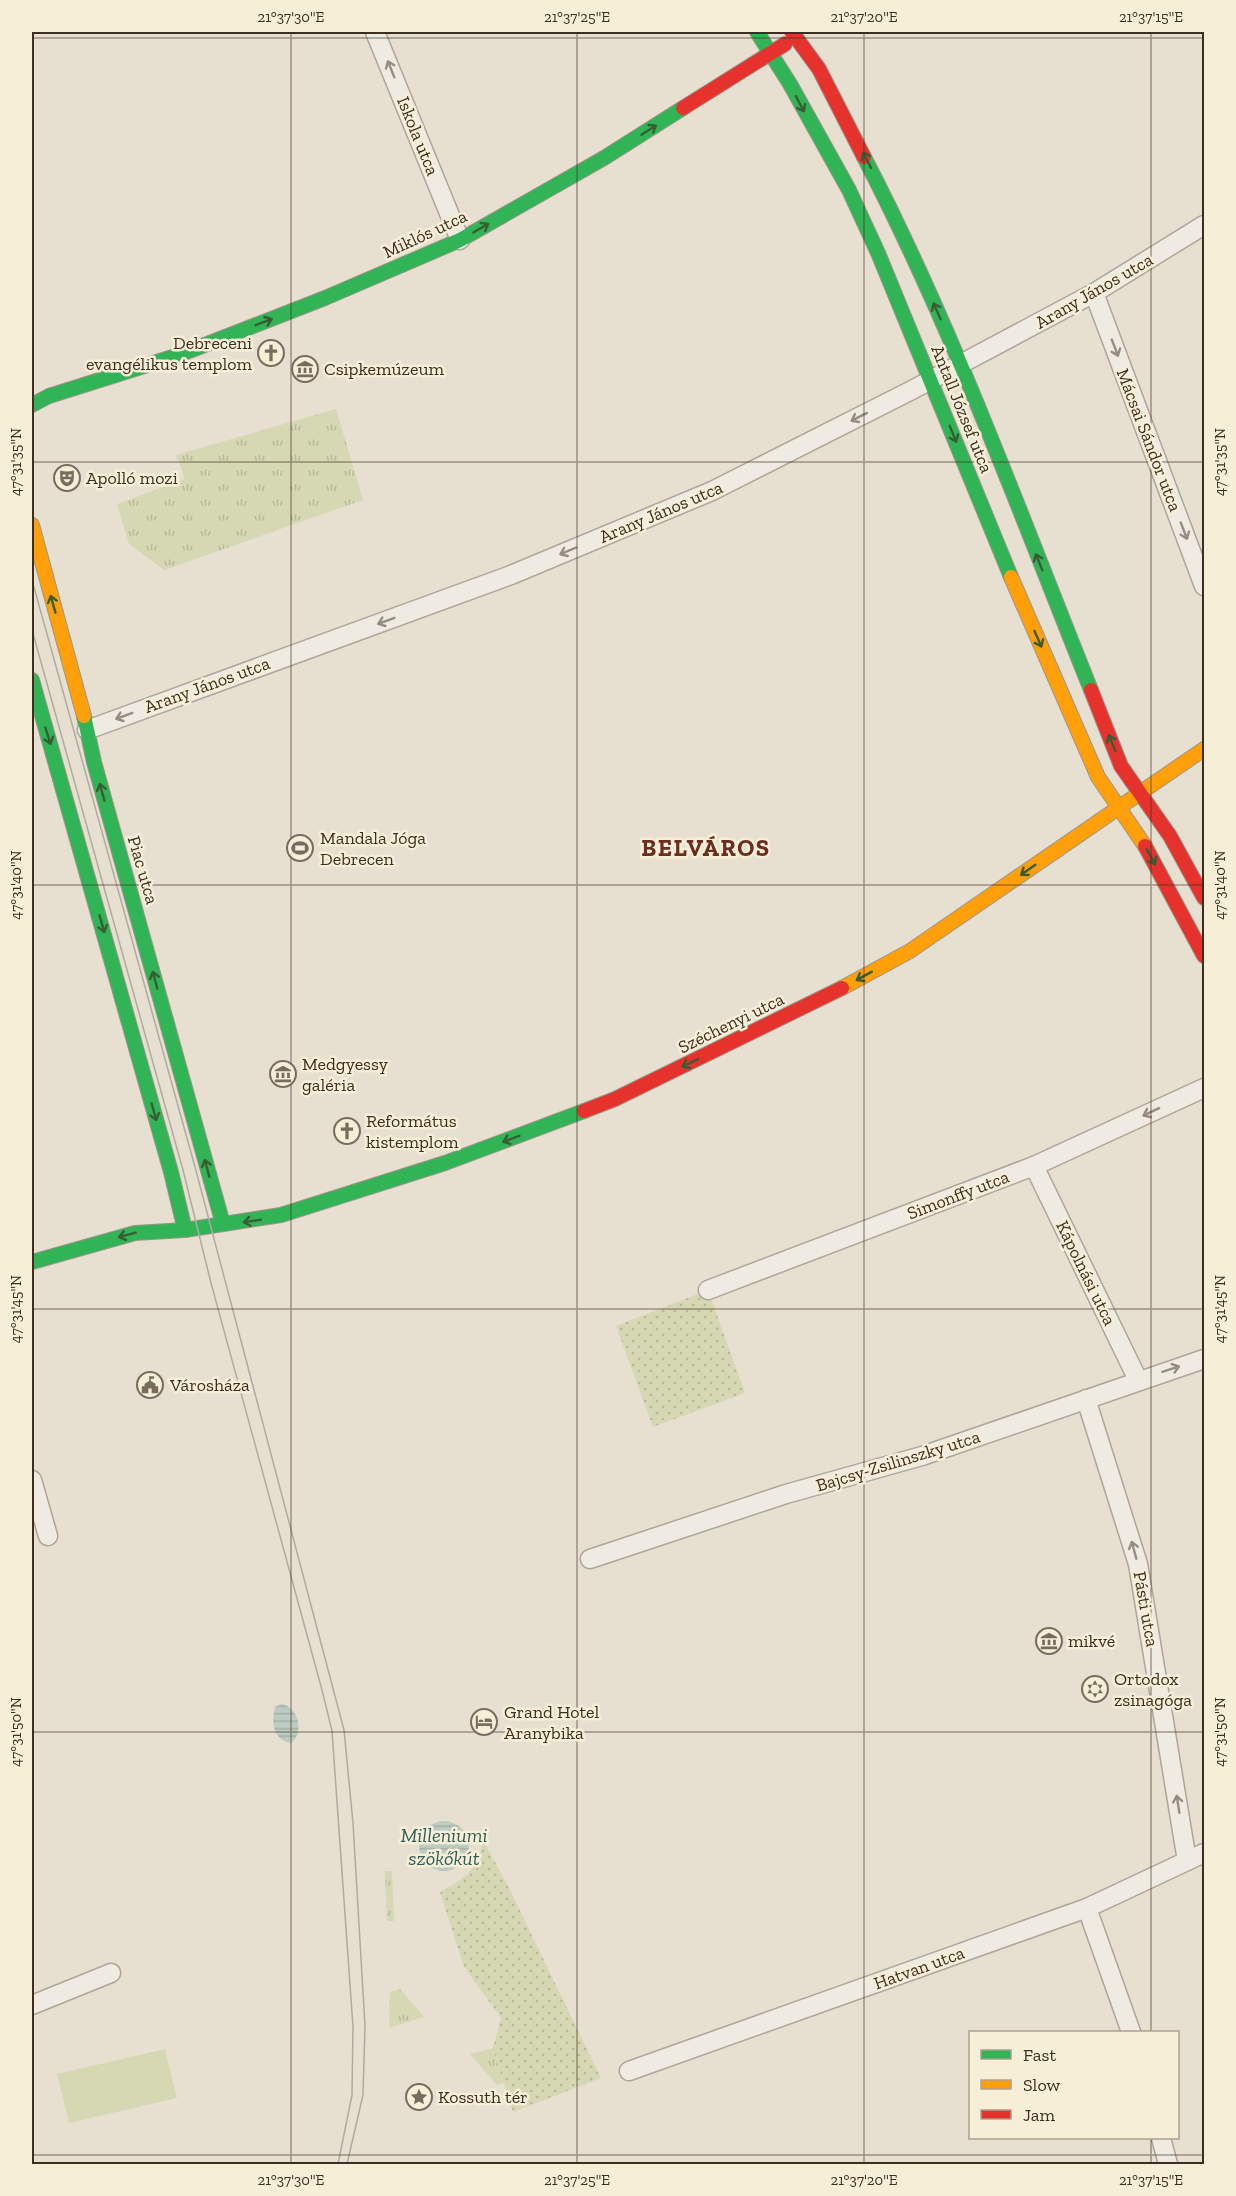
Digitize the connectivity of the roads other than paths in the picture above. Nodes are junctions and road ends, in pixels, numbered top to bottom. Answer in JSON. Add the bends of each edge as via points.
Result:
{"nodes":[{"id":1,"x":375,"y":32,"type":"edge"},
{"id":2,"x":757,"y":32,"type":"edge"},
{"id":3,"x":797,"y":33,"type":"edge"},
{"id":4,"x":771,"y":53,"type":"junction"},
{"id":5,"x":1204,"y":225,"type":"edge"},
{"id":6,"x":460,"y":240,"type":"junction"},
{"id":7,"x":1095,"y":293,"type":"junction"},
{"id":8,"x":960,"y":364,"type":"junction"},
{"id":9,"x":931,"y":380,"type":"junction"},
{"id":10,"x":50,"y":396,"type":"junction"},
{"id":11,"x":32,"y":397,"type":"edge"},
{"id":12,"x":32,"y":405,"type":"edge"},
{"id":13,"x":32,"y":525,"type":"edge"},
{"id":14,"x":1204,"y":586,"type":"edge"},
{"id":15,"x":32,"y":680,"type":"edge"},
{"id":16,"x":87,"y":730,"type":"junction"},
{"id":17,"x":1204,"y":749,"type":"edge"},
{"id":18,"x":1141,"y":794,"type":"junction"},
{"id":19,"x":1120,"y":807,"type":"junction"},
{"id":20,"x":1204,"y":898,"type":"edge"},
{"id":21,"x":1204,"y":956,"type":"edge"},
{"id":22,"x":1204,"y":1088,"type":"edge"},
{"id":23,"x":1034,"y":1166,"type":"junction"},
{"id":24,"x":223,"y":1224,"type":"junction"},
{"id":25,"x":185,"y":1230,"type":"junction"},
{"id":26,"x":32,"y":1262,"type":"edge"},
{"id":27,"x":708,"y":1290,"type":"dead end"},
{"id":28,"x":1204,"y":1359,"type":"edge"},
{"id":29,"x":1138,"y":1380,"type":"junction"},
{"id":30,"x":1086,"y":1399,"type":"junction"},
{"id":31,"x":32,"y":1480,"type":"edge"},
{"id":32,"x":48,"y":1536,"type":"dead end"},
{"id":33,"x":590,"y":1559,"type":"dead end"},
{"id":34,"x":1204,"y":1853,"type":"edge"},
{"id":35,"x":1187,"y":1862,"type":"junction"},
{"id":36,"x":1087,"y":1908,"type":"junction"},
{"id":37,"x":111,"y":1973,"type":"dead end"},
{"id":38,"x":32,"y":2006,"type":"edge"},
{"id":39,"x":1131,"y":2031,"type":"edge"},
{"id":40,"x":629,"y":2072,"type":"dead end"},
{"id":41,"x":1161,"y":2139,"type":"edge"},
{"id":42,"x":1168,"y":2164,"type":"edge"}],
"edges":[{"from":6,"to":1,"type":"street","name":"Iskola utca","one_way":true},
{"from":2,"to":4,"type":"street","name":"Antall József utca"},
{"from":3,"to":4,"type":"street","name":"Miklós utca"},
{"from":8,"to":3,"type":"street","name":"Antall József utca","one_way":true,"via":[[874,174]]},
{"from":6,"to":4,"type":"street","name":"Miklós utca","one_way":true,"via":[[604,158]]},
{"from":4,"to":9,"type":"street","name":"Antall József utca","one_way":true,"via":[[849,190]]},
{"from":5,"to":7,"type":"street","name":"Arany János utca"},
{"from":10,"to":6,"type":"street","name":"Miklós utca","one_way":true,"via":[[179,355]]},
{"from":7,"to":8,"type":"street","name":"Arany János utca"},
{"from":7,"to":14,"type":"street","name":"Mácsai Sándor utca","one_way":true},
{"from":8,"to":9,"type":"street","name":"Arany János utca"},
{"from":18,"to":8,"type":"street","name":"Antall József utca","one_way":true,"via":[[1121,766]]},
{"from":9,"to":16,"type":"street","name":"Arany János utca","one_way":true,"via":[[712,491],[511,575]]},
{"from":9,"to":19,"type":"street","name":"Antall József utca","one_way":true,"via":[[1098,777]]},
{"from":10,"to":11,"type":"street"},
{"from":10,"to":12,"type":"street","name":"Miklós utca"},
{"from":16,"to":13,"type":"street","name":"Piac utca","one_way":true},
{"from":15,"to":25,"type":"street","one_way":true},
{"from":24,"to":16,"type":"street","name":"Piac utca","one_way":true},
{"from":17,"to":18,"type":"street","name":"Széchenyi utca"},
{"from":18,"to":19,"type":"street","name":"Széchenyi utca"},
{"from":18,"to":20,"type":"street","name":"Antall József utca","via":[[1170,836]]},
{"from":19,"to":21,"type":"street","name":"Antall József utca","one_way":true},
{"from":19,"to":24,"type":"street","name":"Széchenyi utca","one_way":true,"via":[[910,951],[818,1001],[615,1099],[434,1166],[280,1215]]},
{"from":22,"to":23,"type":"street","name":"Simonffy utca","one_way":true},
{"from":23,"to":27,"type":"street","name":"Simonffy utca"},
{"from":23,"to":29,"type":"street","name":"Kápolnási utca"},
{"from":24,"to":25,"type":"street","name":"Széchenyi utca"},
{"from":25,"to":26,"type":"street","name":"Széchenyi utca","one_way":true,"via":[[135,1233]]},
{"from":29,"to":28,"type":"street","name":"Bajcsy-Zsilinszky utca","one_way":true},
{"from":29,"to":30,"type":"street","name":"Bajcsy-Zsilinszky utca"},
{"from":30,"to":33,"type":"street","name":"Bajcsy-Zsilinszky utca","via":[[922,1456],[786,1494]]},
{"from":35,"to":30,"type":"street","name":"Pásti utca","one_way":true,"via":[[1138,1564]]},
{"from":31,"to":32,"type":"street"},
{"from":34,"to":35,"type":"street","name":"Hatvan utca"},
{"from":35,"to":36,"type":"street","name":"Hatvan utca"},
{"from":36,"to":39,"type":"street"},
{"from":36,"to":40,"type":"street","name":"Hatvan utca"},
{"from":37,"to":38,"type":"street"},
{"from":41,"to":42,"type":"street"}]}
